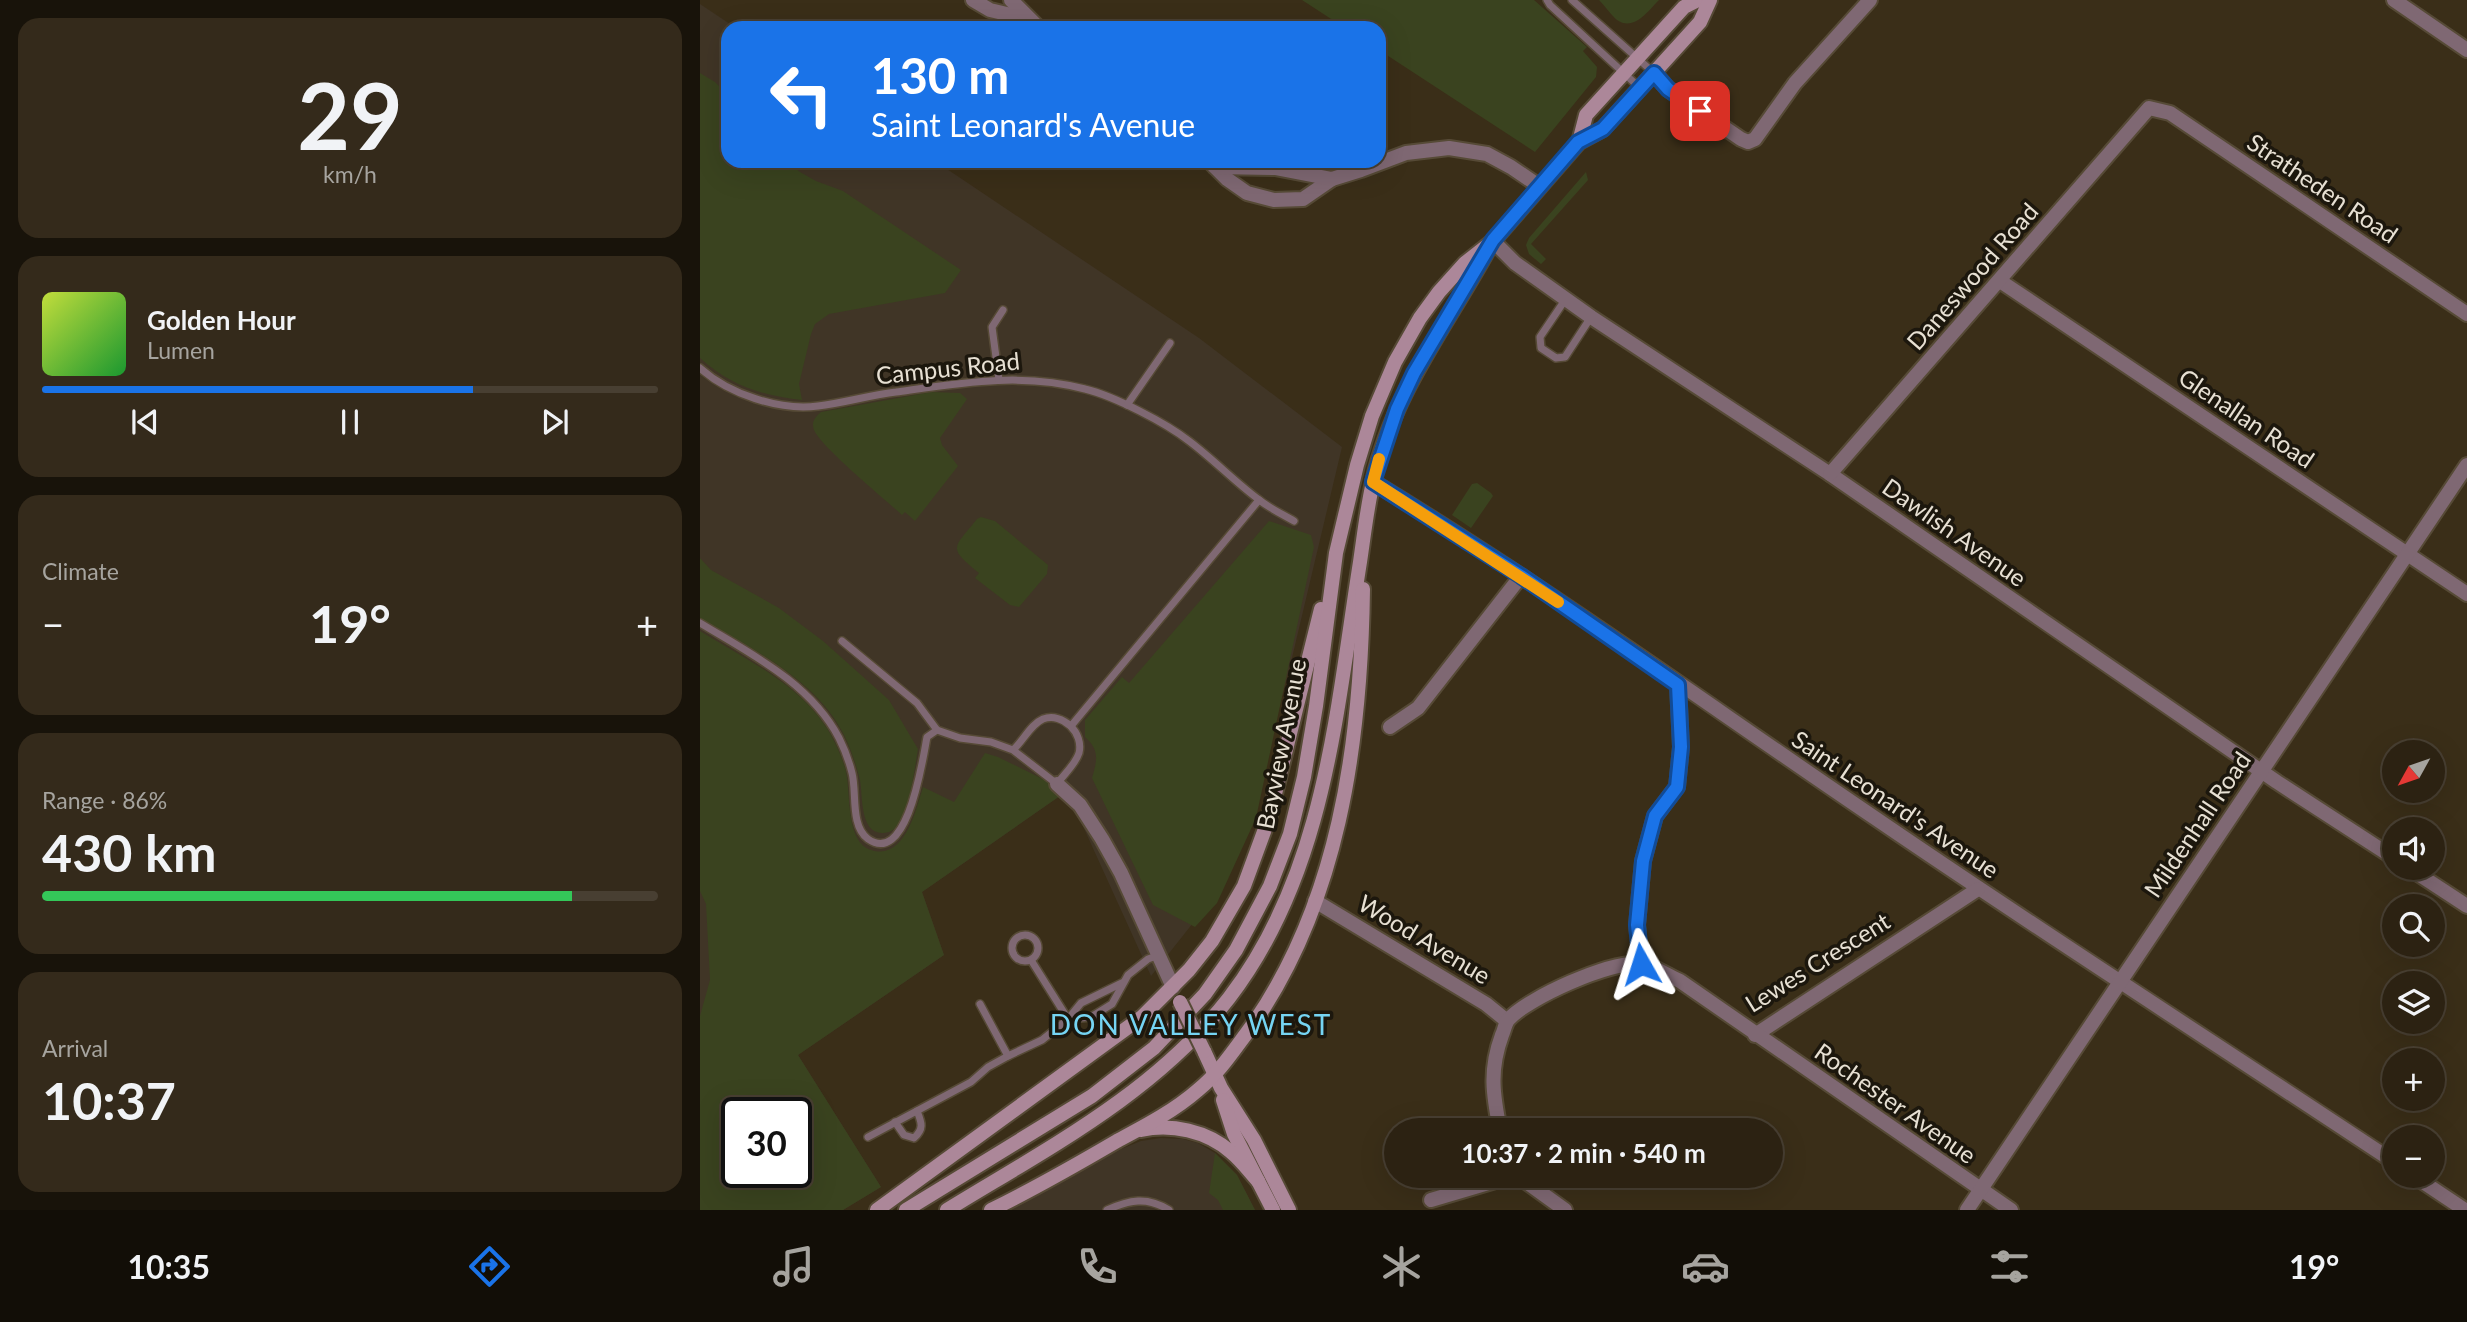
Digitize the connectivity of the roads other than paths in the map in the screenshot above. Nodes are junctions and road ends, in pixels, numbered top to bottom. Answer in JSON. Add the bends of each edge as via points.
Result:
{"nodes":[{"id":1,"x":973,"y":0,"type":"edge"},
{"id":2,"x":1011,"y":0,"type":"edge"},
{"id":3,"x":1547,"y":0,"type":"edge"},
{"id":4,"x":1572,"y":0,"type":"edge"},
{"id":5,"x":1698,"y":0,"type":"edge"},
{"id":6,"x":1710,"y":0,"type":"edge"},
{"id":7,"x":1870,"y":0,"type":"edge"},
{"id":8,"x":2395,"y":0,"type":"edge"},
{"id":9,"x":1025,"y":21,"type":"edge"},
{"id":10,"x":1031,"y":21,"type":"edge"},
{"id":11,"x":2467,"y":50,"type":"edge"},
{"id":12,"x":1637,"y":58,"type":"junction"},
{"id":13,"x":1624,"y":73,"type":"junction"},
{"id":14,"x":1654,"y":73,"type":"junction"},
{"id":15,"x":1640,"y":88,"type":"junction"},
{"id":16,"x":2149,"y":108,"type":"joint"},
{"id":17,"x":1578,"y":142,"type":"junction"},
{"id":18,"x":1386,"y":160,"type":"edge"},
{"id":19,"x":1215,"y":168,"type":"edge"},
{"id":20,"x":1275,"y":168,"type":"edge"},
{"id":21,"x":1363,"y":168,"type":"edge"},
{"id":22,"x":1332,"y":179,"type":"junction"},
{"id":23,"x":1539,"y":186,"type":"junction"},
{"id":24,"x":1493,"y":240,"type":"junction"},
{"id":25,"x":2000,"y":281,"type":"junction"},
{"id":26,"x":1566,"y":300,"type":"junction"},
{"id":27,"x":1003,"y":310,"type":"dead end"},
{"id":28,"x":2467,"y":314,"type":"edge"},
{"id":29,"x":1591,"y":317,"type":"junction"},
{"id":30,"x":1170,"y":343,"type":"dead end"},
{"id":31,"x":700,"y":368,"type":"edge"},
{"id":32,"x":999,"y":380,"type":"junction"},
{"id":33,"x":1127,"y":405,"type":"junction"},
{"id":34,"x":2467,"y":465,"type":"edge"},
{"id":35,"x":1830,"y":474,"type":"junction"},
{"id":36,"x":1373,"y":482,"type":"junction"},
{"id":37,"x":1259,"y":500,"type":"junction"},
{"id":38,"x":1294,"y":521,"type":"dead end"},
{"id":39,"x":1363,"y":542,"type":"junction"},
{"id":40,"x":1336,"y":553,"type":"junction"},
{"id":41,"x":2406,"y":554,"type":"junction"},
{"id":42,"x":1521,"y":576,"type":"junction"},
{"id":43,"x":2467,"y":594,"type":"edge"},
{"id":44,"x":700,"y":623,"type":"edge"},
{"id":45,"x":842,"y":641,"type":"dead end"},
{"id":46,"x":1678,"y":685,"type":"junction"},
{"id":47,"x":1071,"y":726,"type":"junction"},
{"id":48,"x":1390,"y":727,"type":"dead end"},
{"id":49,"x":937,"y":730,"type":"junction"},
{"id":50,"x":1013,"y":750,"type":"junction"},
{"id":51,"x":2261,"y":771,"type":"junction"},
{"id":52,"x":1056,"y":783,"type":"junction"},
{"id":53,"x":2382,"y":850,"type":"edge"},
{"id":54,"x":2427,"y":880,"type":"edge"},
{"id":55,"x":1978,"y":889,"type":"junction"},
{"id":56,"x":1315,"y":901,"type":"junction"},
{"id":57,"x":2467,"y":906,"type":"edge"},
{"id":58,"x":1159,"y":955,"type":"junction"},
{"id":59,"x":1031,"y":960,"type":"dead end"},
{"id":60,"x":1641,"y":964,"type":"junction"},
{"id":61,"x":2120,"y":981,"type":"junction"},
{"id":62,"x":1122,"y":982,"type":"junction"},
{"id":63,"x":1174,"y":987,"type":"junction"},
{"id":64,"x":979,"y":1004,"type":"dead end"},
{"id":65,"x":1068,"y":1019,"type":"junction"},
{"id":66,"x":1507,"y":1021,"type":"junction"},
{"id":67,"x":1755,"y":1035,"type":"junction"},
{"id":68,"x":1007,"y":1056,"type":"junction"},
{"id":69,"x":1214,"y":1073,"type":"junction"},
{"id":70,"x":1221,"y":1088,"type":"junction"},
{"id":71,"x":917,"y":1111,"type":"junction"},
{"id":72,"x":1497,"y":1118,"type":"edge"},
{"id":73,"x":895,"y":1122,"type":"junction"},
{"id":74,"x":1133,"y":1132,"type":"junction"},
{"id":75,"x":868,"y":1137,"type":"dead end"},
{"id":76,"x":2382,"y":1155,"type":"edge"},
{"id":77,"x":1258,"y":1181,"type":"junction"},
{"id":78,"x":1472,"y":1188,"type":"edge"},
{"id":79,"x":1535,"y":1188,"type":"edge"},
{"id":80,"x":2432,"y":1188,"type":"edge"},
{"id":81,"x":1980,"y":1190,"type":"junction"},
{"id":82,"x":1431,"y":1200,"type":"dead end"},
{"id":83,"x":877,"y":1210,"type":"edge"},
{"id":84,"x":906,"y":1210,"type":"edge"},
{"id":85,"x":947,"y":1210,"type":"edge"},
{"id":86,"x":991,"y":1210,"type":"edge"},
{"id":87,"x":1107,"y":1210,"type":"edge"},
{"id":88,"x":1169,"y":1210,"type":"edge"},
{"id":89,"x":1273,"y":1210,"type":"edge"},
{"id":90,"x":1289,"y":1210,"type":"edge"},
{"id":91,"x":1565,"y":1210,"type":"edge"},
{"id":92,"x":1967,"y":1210,"type":"edge"},
{"id":93,"x":2011,"y":1210,"type":"edge"},
{"id":94,"x":2465,"y":1210,"type":"edge"}],
"edges":[{"from":1,"to":9,"type":"street"},
{"from":2,"to":10,"type":"street"},
{"from":3,"to":13,"type":"lane"},
{"from":4,"to":12,"type":"lane"},
{"from":5,"to":12,"type":"main road","name":"Bayview Avenue","via":[[1684,7]]},
{"from":6,"to":14,"type":"main road","name":"Bayview Avenue","via":[[1700,22]]},
{"from":7,"to":14,"type":"street","via":[[1748,142],[1668,89]]},
{"from":8,"to":11,"type":"street"},
{"from":12,"to":13,"type":"main road","name":"Bayview Avenue"},
{"from":12,"to":14,"type":"lane"},
{"from":13,"to":15,"type":"lane"},
{"from":13,"to":17,"type":"main road","name":"Bayview Avenue","via":[[1586,115]]},
{"from":14,"to":15,"type":"main road","name":"Bayview Avenue"},
{"from":15,"to":17,"type":"main road","name":"Bayview Avenue","via":[[1603,129]]},
{"from":16,"to":25,"type":"street","name":"Daneswood Road"},
{"from":16,"to":28,"type":"street","name":"Stratheden Road","via":[[2170,113]]},
{"from":17,"to":23,"type":"main road","name":"Bayview Avenue"},
{"from":18,"to":23,"type":"street","via":[[1449,148],[1487,154]]},
{"from":19,"to":22,"type":"street","via":[[1247,193],[1274,200],[1303,199]]},
{"from":20,"to":22,"type":"street"},
{"from":21,"to":22,"type":"street"},
{"from":23,"to":24,"type":"main road","name":"Bayview Avenue"},
{"from":24,"to":26,"type":"street","name":"Dawlish Avenue","via":[[1515,263]]},
{"from":24,"to":36,"type":"main road","name":"Bayview Avenue","via":[[1414,373]]},
{"from":24,"to":40,"type":"main road","name":"Bayview Avenue","via":[[1440,292],[1395,362],[1372,416]]},
{"from":25,"to":35,"type":"street","name":"Daneswood Road"},
{"from":25,"to":41,"type":"street","name":"Glenallan Road"},
{"from":26,"to":29,"type":"street","name":"Dawlish Avenue"},
{"from":26,"to":29,"type":"lane","via":[[1540,337],[1541,348],[1556,358],[1565,357]]},
{"from":27,"to":32,"type":"lane","via":[[992,327]]},
{"from":29,"to":35,"type":"street","name":"Dawlish Avenue"},
{"from":30,"to":33,"type":"lane"},
{"from":31,"to":32,"type":"lane","name":"Campus Road","via":[[726,387],[752,397],[806,407]]},
{"from":32,"to":33,"type":"lane","name":"Campus Road","via":[[1052,381]]},
{"from":33,"to":37,"type":"lane","name":"Campus Road","via":[[1187,439]]},
{"from":34,"to":41,"type":"street","name":"Mildenhall Road"},
{"from":35,"to":51,"type":"street","name":"Dawlish Avenue"},
{"from":36,"to":39,"type":"main road","name":"Bayview Avenue"},
{"from":36,"to":42,"type":"street","name":"Saint Leonard's Avenue"},
{"from":37,"to":38,"type":"lane","name":"Campus Road"},
{"from":37,"to":47,"type":"lane"},
{"from":39,"to":56,"type":"main road","via":[[1362,655],[1353,745],[1335,834]]},
{"from":39,"to":85,"type":"main road","name":"Bayview Avenue","via":[[1323,787],[1308,846],[1289,896],[1253,963],[1229,998],[1163,1069],[1130,1095]]},
{"from":40,"to":63,"type":"main road","via":[[1269,818],[1244,886],[1212,941]]},
{"from":40,"to":84,"type":"main road","name":"Bayview Avenue","via":[[1316,706],[1290,834],[1270,886],[1236,950],[1205,995],[1154,1048],[1092,1096]]},
{"from":41,"to":43,"type":"street","name":"Glenallan Road"},
{"from":41,"to":51,"type":"street","name":"Mildenhall Road"},
{"from":42,"to":46,"type":"street","name":"Saint Leonard's Avenue"},
{"from":42,"to":48,"type":"street","via":[[1418,708]]},
{"from":44,"to":49,"type":"lane","via":[[801,689],[825,716],[840,739],[852,775],[857,819],[872,841],[890,840],[906,821],[927,737]]},
{"from":45,"to":49,"type":"lane","via":[[917,703]]},
{"from":46,"to":55,"type":"street","name":"Saint Leonard's Avenue"},
{"from":46,"to":60,"type":"street","via":[[1681,747],[1677,787],[1655,816],[1643,861],[1637,925]]},
{"from":47,"to":50,"type":"lane","via":[[1058,718],[1044,719],[1031,726]]},
{"from":47,"to":52,"type":"lane","via":[[1080,751]]},
{"from":49,"to":50,"type":"lane"},
{"from":50,"to":52,"type":"lane"},
{"from":51,"to":53,"type":"street","name":"Dawlish Avenue"},
{"from":51,"to":61,"type":"street","name":"Mildenhall Road"},
{"from":52,"to":58,"type":"street","via":[[1080,805],[1102,839]]},
{"from":54,"to":57,"type":"street"},
{"from":55,"to":61,"type":"street","name":"Saint Leonard's Avenue"},
{"from":55,"to":67,"type":"street","name":"Lewes Crescent"},
{"from":56,"to":66,"type":"street","name":"Wood Avenue"},
{"from":56,"to":69,"type":"main road","via":[[1288,969],[1267,1006]]},
{"from":58,"to":62,"type":"lane"},
{"from":58,"to":63,"type":"street"},
{"from":59,"to":65,"type":"lane"},
{"from":60,"to":66,"type":"street","via":[[1611,966],[1532,1002]]},
{"from":60,"to":67,"type":"street","name":"Lewes Crescent","via":[[1680,981]]},
{"from":61,"to":76,"type":"street","name":"Saint Leonard's Avenue"},
{"from":61,"to":81,"type":"street","name":"Mildenhall Road"},
{"from":62,"to":65,"type":"lane","via":[[1081,1003]]},
{"from":62,"to":65,"type":"lane","via":[[1112,1004],[1091,1017]]},
{"from":63,"to":69,"type":"main road","bridge":true},
{"from":63,"to":83,"type":"main road","via":[[1101,1048]]},
{"from":64,"to":68,"type":"lane"},
{"from":65,"to":68,"type":"lane","via":[[1042,1040]]},
{"from":66,"to":72,"type":"street","via":[[1494,1058]]},
{"from":67,"to":81,"type":"street","name":"Rochester Avenue"},
{"from":68,"to":71,"type":"lane"},
{"from":69,"to":70,"type":"main road"},
{"from":69,"to":74,"type":"main road","via":[[1199,1090]]},
{"from":70,"to":77,"type":"main road","via":[[1234,1134]]},
{"from":70,"to":90,"type":"main road","via":[[1254,1140]]},
{"from":71,"to":73,"type":"lane"},
{"from":71,"to":73,"type":"lane","via":[[922,1127],[914,1138],[904,1135]]},
{"from":73,"to":75,"type":"lane"},
{"from":74,"to":77,"type":"main road","via":[[1154,1127],[1191,1130],[1231,1152]]},
{"from":74,"to":86,"type":"main road"},
{"from":77,"to":89,"type":"main road"},
{"from":78,"to":82,"type":"street"},
{"from":79,"to":91,"type":"street"},
{"from":80,"to":94,"type":"street"},
{"from":81,"to":92,"type":"street","name":"Mildenhall Road"},
{"from":81,"to":93,"type":"street","name":"Rochester Avenue"},
{"from":87,"to":88,"type":"lane","via":[[1133,1200],[1158,1203]]}]}
